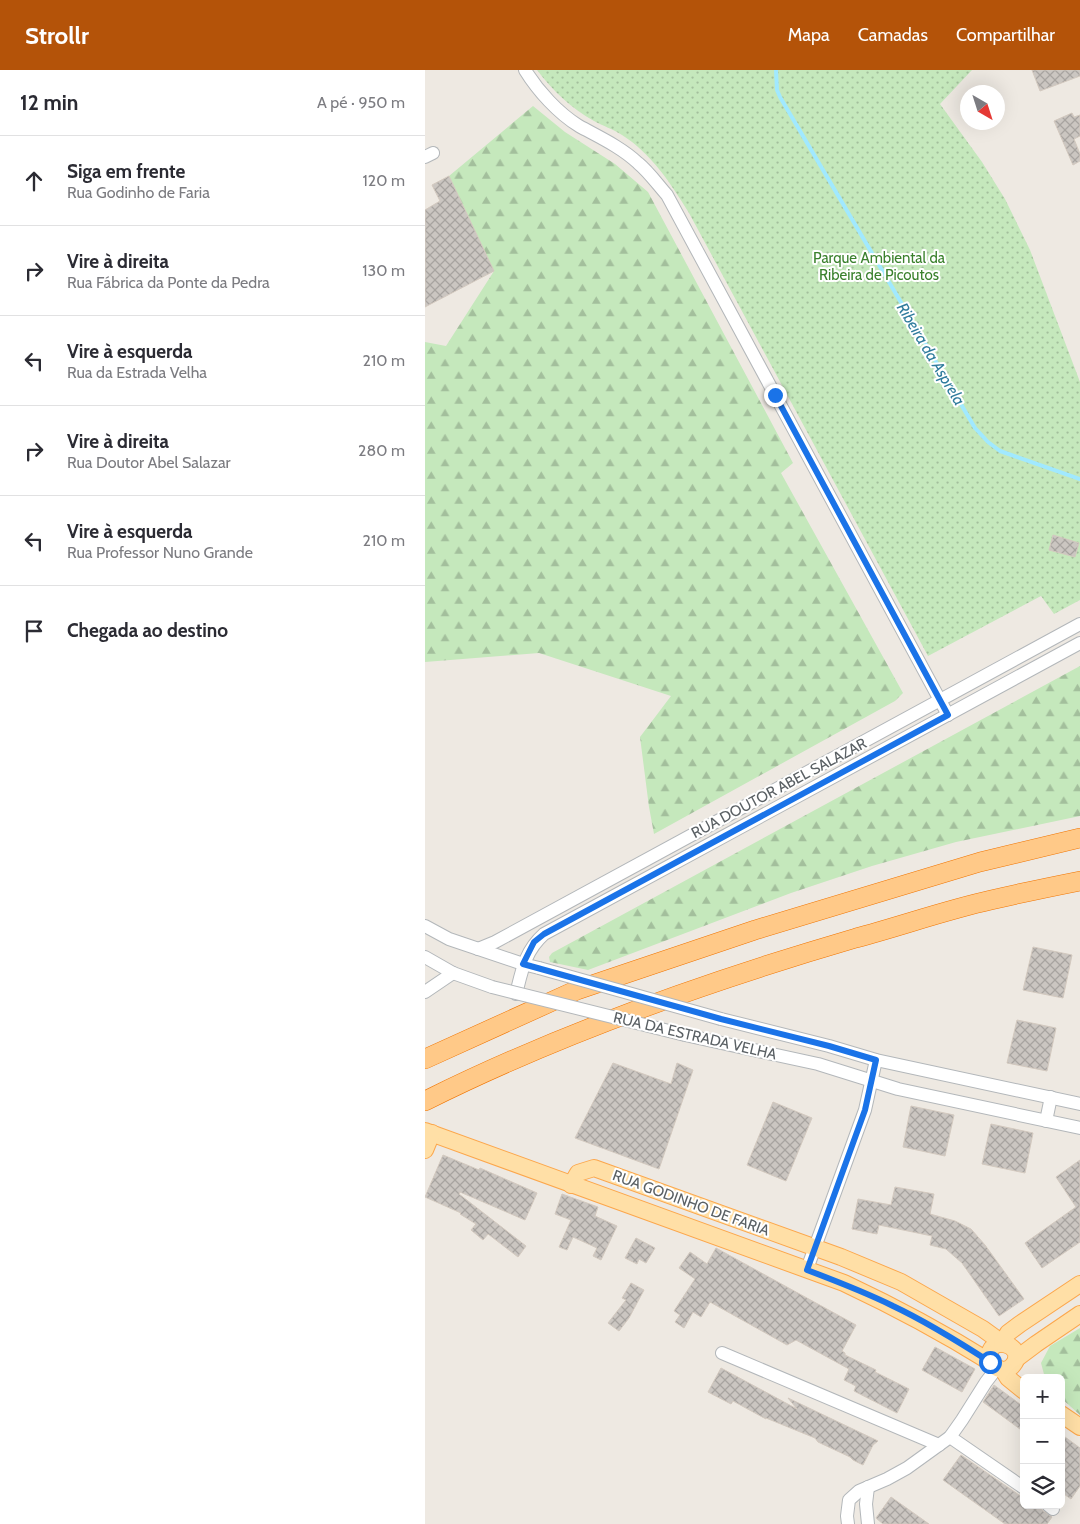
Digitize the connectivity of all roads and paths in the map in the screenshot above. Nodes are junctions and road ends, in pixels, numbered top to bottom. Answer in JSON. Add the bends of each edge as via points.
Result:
{"nodes":[{"id":1,"x":525,"y":70,"type":"edge"},
{"id":2,"x":1080,"y":624,"type":"edge"},
{"id":3,"x":1080,"y":643,"type":"edge"},
{"id":4,"x":940,"y":701,"type":"junction"},
{"id":5,"x":948,"y":715,"type":"junction"},
{"id":6,"x":1080,"y":838,"type":"edge"},
{"id":7,"x":1080,"y":881,"type":"edge"},
{"id":8,"x":425,"y":926,"type":"edge"},
{"id":9,"x":478,"y":949,"type":"junction"},
{"id":10,"x":425,"y":957,"type":"edge"},
{"id":11,"x":522,"y":969,"type":"junction"},
{"id":12,"x":453,"y":973,"type":"junction"},
{"id":13,"x":425,"y":992,"type":"edge"},
{"id":14,"x":516,"y":994,"type":"junction"},
{"id":15,"x":425,"y":1059,"type":"edge"},
{"id":16,"x":876,"y":1060,"type":"junction"},
{"id":17,"x":872,"y":1082,"type":"junction"},
{"id":18,"x":1051,"y":1097,"type":"junction"},
{"id":19,"x":425,"y":1101,"type":"edge"},
{"id":20,"x":1080,"y":1104,"type":"edge"},
{"id":21,"x":1046,"y":1121,"type":"junction"},
{"id":22,"x":1080,"y":1128,"type":"edge"},
{"id":23,"x":429,"y":1132,"type":"edge"},
{"id":24,"x":425,"y":1150,"type":"edge"},
{"id":25,"x":571,"y":1185,"type":"junction"},
{"id":26,"x":816,"y":1248,"type":"junction"},
{"id":27,"x":807,"y":1270,"type":"junction"},
{"id":28,"x":1080,"y":1284,"type":"edge"},
{"id":29,"x":1080,"y":1314,"type":"edge"},
{"id":30,"x":1001,"y":1343,"type":"junction"},
{"id":31,"x":722,"y":1353,"type":"dead end"},
{"id":32,"x":1004,"y":1365,"type":"junction"},
{"id":33,"x":1020,"y":1375,"type":"edge"},
{"id":34,"x":1020,"y":1388,"type":"edge"},
{"id":35,"x":1065,"y":1417,"type":"edge"},
{"id":36,"x":1080,"y":1427,"type":"edge"},
{"id":37,"x":950,"y":1437,"type":"junction"},
{"id":38,"x":939,"y":1445,"type":"junction"},
{"id":39,"x":1020,"y":1485,"type":"edge"},
{"id":40,"x":868,"y":1487,"type":"junction"},
{"id":41,"x":848,"y":1524,"type":"edge"},
{"id":42,"x":868,"y":1524,"type":"edge"}],
"edges":[{"from":1,"to":4,"type":"street","via":[[562,113],[639,163],[667,195]]},
{"from":2,"to":4,"type":"street","name":"RUA DOUTOR ABEL SALAZAR"},
{"from":3,"to":5,"type":"street","name":"RUA DOUTOR ABEL SALAZAR"},
{"from":4,"to":5,"type":"street"},
{"from":4,"to":9,"type":"street","name":"RUA DOUTOR ABEL SALAZAR"},
{"from":5,"to":11,"type":"street","name":"RUA DOUTOR ABEL SALAZAR","via":[[544,934],[534,942]]},
{"from":6,"to":15,"type":"highway","via":[[980,862],[764,927],[615,977],[577,990]]},
{"from":7,"to":19,"type":"highway","via":[[990,900],[736,975],[598,1024]]},
{"from":8,"to":9,"type":"street","name":"RUA DA ESTRADA VELHA"},
{"from":9,"to":11,"type":"street","name":"RUA DA ESTRADA VELHA"},
{"from":10,"to":12,"type":"street","name":"RUA DA ESTRADA VELHA"},
{"from":11,"to":14,"type":"street"},
{"from":11,"to":16,"type":"street","name":"RUA DA ESTRADA VELHA","bridge":true,"via":[[539,968]]},
{"from":12,"to":13,"type":"street"},
{"from":12,"to":14,"type":"street","name":"RUA DA ESTRADA VELHA","bridge":true},
{"from":14,"to":17,"type":"street","name":"RUA DA ESTRADA VELHA","bridge":true,"via":[[817,1064]]},
{"from":16,"to":17,"type":"street"},
{"from":16,"to":18,"type":"street","name":"RUA DA ESTRADA VELHA"},
{"from":17,"to":21,"type":"street","name":"RUA DA ESTRADA VELHA"},
{"from":17,"to":26,"type":"street"},
{"from":18,"to":20,"type":"street","name":"RUA DA ESTRADA VELHA"},
{"from":18,"to":21,"type":"street"},
{"from":21,"to":22,"type":"street","name":"RUA DA ESTRADA VELHA"},
{"from":23,"to":24,"type":"main road"},
{"from":23,"to":25,"type":"main road","name":"RUA GODINHO DE FARIA"},
{"from":25,"to":26,"type":"main road","name":"RUA GODINHO DE FARIA","via":[[578,1174],[594,1168]]},
{"from":25,"to":27,"type":"main road","name":"RUA GODINHO DE FARIA"},
{"from":26,"to":27,"type":"street"},
{"from":26,"to":30,"type":"main road","name":"RUA GODINHO DE FARIA","via":[[901,1282],[983,1329]]},
{"from":27,"to":32,"type":"main road","name":"RUA GODINHO DE FARIA","via":[[894,1306]]},
{"from":28,"to":30,"type":"main road","via":[[1020,1324]]},
{"from":29,"to":32,"type":"main road"},
{"from":30,"to":32,"type":"main road","name":"RUA GODINHO DE FARIA","via":[[1008,1344],[1016,1353]]},
{"from":30,"to":32,"type":"main road","via":[[994,1346],[989,1357]]},
{"from":31,"to":38,"type":"street"},
{"from":32,"to":33,"type":"main road","name":"RUA GODINHO DE FARIA"},
{"from":32,"to":34,"type":"main road","name":"RUA GODINHO DE FARIA","via":[[1008,1378]]},
{"from":32,"to":37,"type":"street","via":[[986,1382]]},
{"from":35,"to":36,"type":"main road"},
{"from":37,"to":38,"type":"street"},
{"from":37,"to":39,"type":"street"},
{"from":38,"to":40,"type":"street","via":[[907,1468]]},
{"from":40,"to":41,"type":"street","via":[[849,1500]]},
{"from":40,"to":42,"type":"street"}]}
